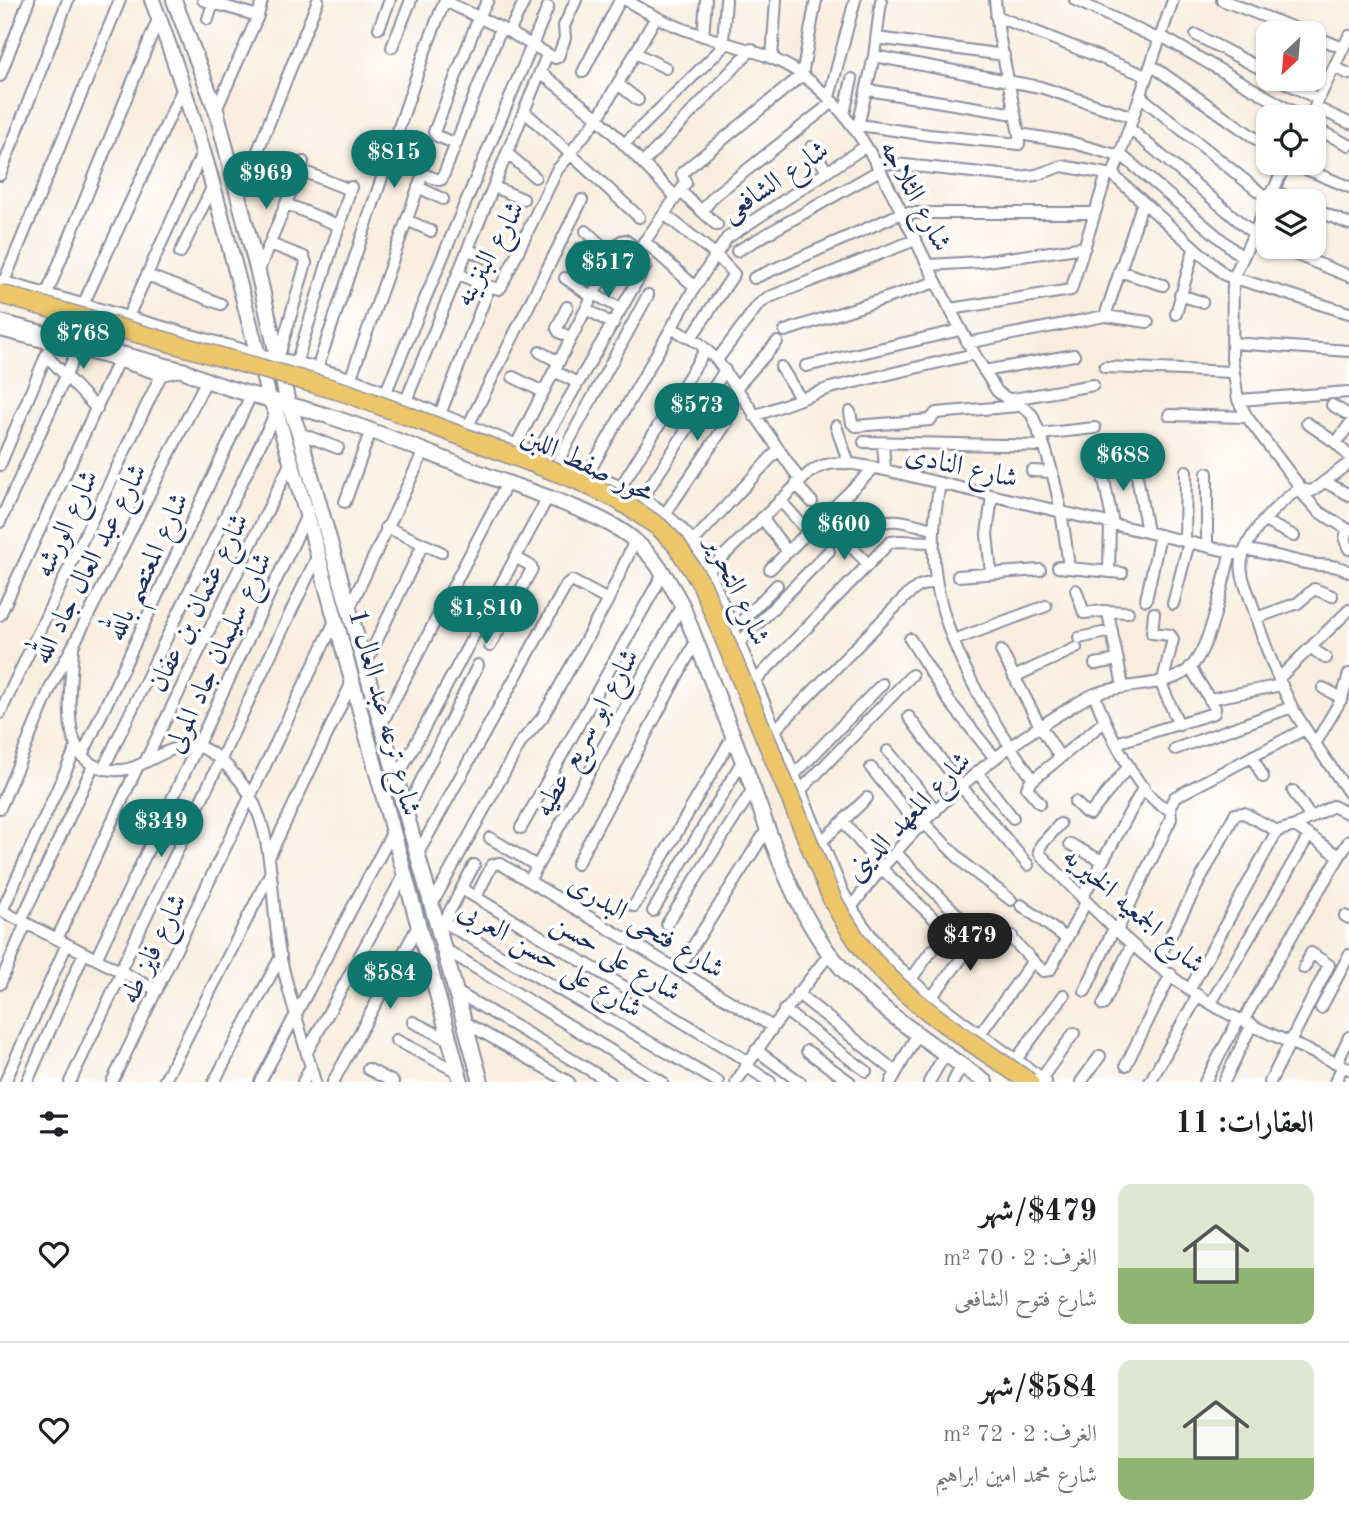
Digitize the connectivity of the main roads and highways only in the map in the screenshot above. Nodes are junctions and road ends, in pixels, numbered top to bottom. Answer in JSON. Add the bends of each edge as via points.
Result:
{"nodes":[{"id":1,"x":1,"y":290,"type":"edge"},
{"id":2,"x":1038,"y":1081,"type":"edge"},
{"id":3,"x":1019,"y":1082,"type":"edge"}],
"edges":[{"from":1,"to":2,"type":"main road","name":"محور صفط اللبن","bridge":true,"via":[[346,393],[575,480],[640,512],[676,544],[702,585],[833,901],[858,943],[928,1010]]},
{"from":1,"to":3,"type":"main road","name":"محور صفط اللبن","bridge":true,"via":[[436,431],[572,485],[647,525],[686,568],[827,905],[846,937],[888,985]]}]}
